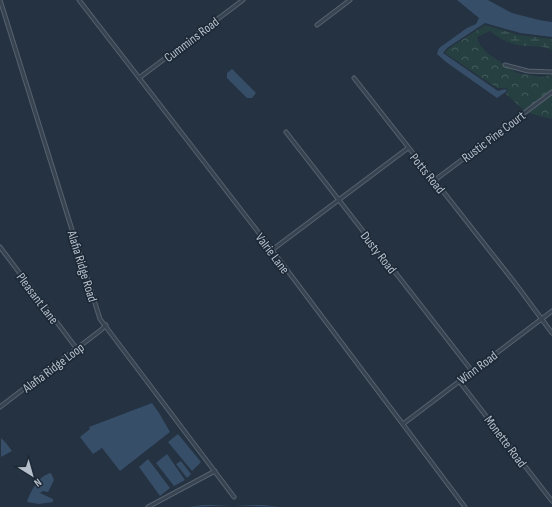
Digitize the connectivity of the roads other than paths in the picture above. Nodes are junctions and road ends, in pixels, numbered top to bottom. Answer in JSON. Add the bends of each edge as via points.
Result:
{"nodes":[{"id":1,"x":0,"y":0,"type":"edge"},
{"id":2,"x":79,"y":0,"type":"edge"},
{"id":3,"x":243,"y":0,"type":"edge"},
{"id":4,"x":350,"y":0,"type":"edge"},
{"id":5,"x":317,"y":25,"type":"dead end"},
{"id":6,"x":505,"y":65,"type":"dead end"},
{"id":7,"x":552,"y":72,"type":"edge"},
{"id":8,"x":139,"y":78,"type":"junction"},
{"id":9,"x":354,"y":78,"type":"dead end"},
{"id":10,"x":552,"y":92,"type":"edge"},
{"id":11,"x":286,"y":132,"type":"dead end"},
{"id":12,"x":408,"y":148,"type":"junction"},
{"id":13,"x":435,"y":180,"type":"junction"},
{"id":14,"x":338,"y":200,"type":"junction"},
{"id":15,"x":0,"y":247,"type":"edge"},
{"id":16,"x":272,"y":250,"type":"junction"},
{"id":17,"x":552,"y":311,"type":"edge"},
{"id":18,"x":542,"y":318,"type":"junction"},
{"id":19,"x":106,"y":325,"type":"junction"},
{"id":20,"x":552,"y":333,"type":"edge"},
{"id":21,"x":77,"y":349,"type":"junction"},
{"id":22,"x":472,"y":371,"type":"junction"},
{"id":23,"x":459,"y":381,"type":"junction"},
{"id":24,"x":0,"y":407,"type":"edge"},
{"id":25,"x":403,"y":424,"type":"junction"},
{"id":26,"x":215,"y":471,"type":"junction"},
{"id":27,"x":234,"y":497,"type":"dead end"},
{"id":28,"x":552,"y":502,"type":"edge"},
{"id":29,"x":148,"y":507,"type":"edge"},
{"id":30,"x":465,"y":507,"type":"edge"}],
"edges":[{"from":1,"to":19,"type":"street","name":"Alafia Ridge Road","via":[[100,319]]},
{"from":2,"to":8,"type":"street","name":"Valrie Lane"},
{"from":3,"to":8,"type":"street","name":"Cummins Road"},
{"from":4,"to":5,"type":"street"},
{"from":6,"to":7,"type":"street","via":[[528,71]]},
{"from":8,"to":16,"type":"street","name":"Valrie Lane"},
{"from":9,"to":12,"type":"street"},
{"from":10,"to":13,"type":"street","name":"Rustic Pine Court"},
{"from":11,"to":14,"type":"street","name":"Dusty Road"},
{"from":12,"to":13,"type":"street","name":"Potts Road"},
{"from":12,"to":14,"type":"street","name":"Potts Road"},
{"from":13,"to":18,"type":"street","name":"Potts Road"},
{"from":14,"to":16,"type":"street","name":"Potts Road"},
{"from":14,"to":22,"type":"street","name":"Dusty Road"},
{"from":15,"to":21,"type":"street","name":"Pleasant Lane"},
{"from":16,"to":25,"type":"street","name":"Valrie Lane"},
{"from":17,"to":18,"type":"street","name":"Winn Road"},
{"from":18,"to":20,"type":"street","name":"Potts Road"},
{"from":18,"to":22,"type":"street","name":"Winn Road"},
{"from":19,"to":21,"type":"street","name":"Alafia Ridge Loop"},
{"from":19,"to":26,"type":"street","name":"Alafia Ridge Road"},
{"from":21,"to":24,"type":"street","name":"Alafia Ridge Loop"},
{"from":22,"to":23,"type":"street","name":"Winn Road"},
{"from":23,"to":25,"type":"street","name":"Winn Road"},
{"from":23,"to":28,"type":"street","name":"Monette Road"},
{"from":25,"to":30,"type":"street","name":"Valrie Lane"},
{"from":26,"to":27,"type":"street","name":"Alafia Ridge Road"},
{"from":26,"to":29,"type":"street"}]}
